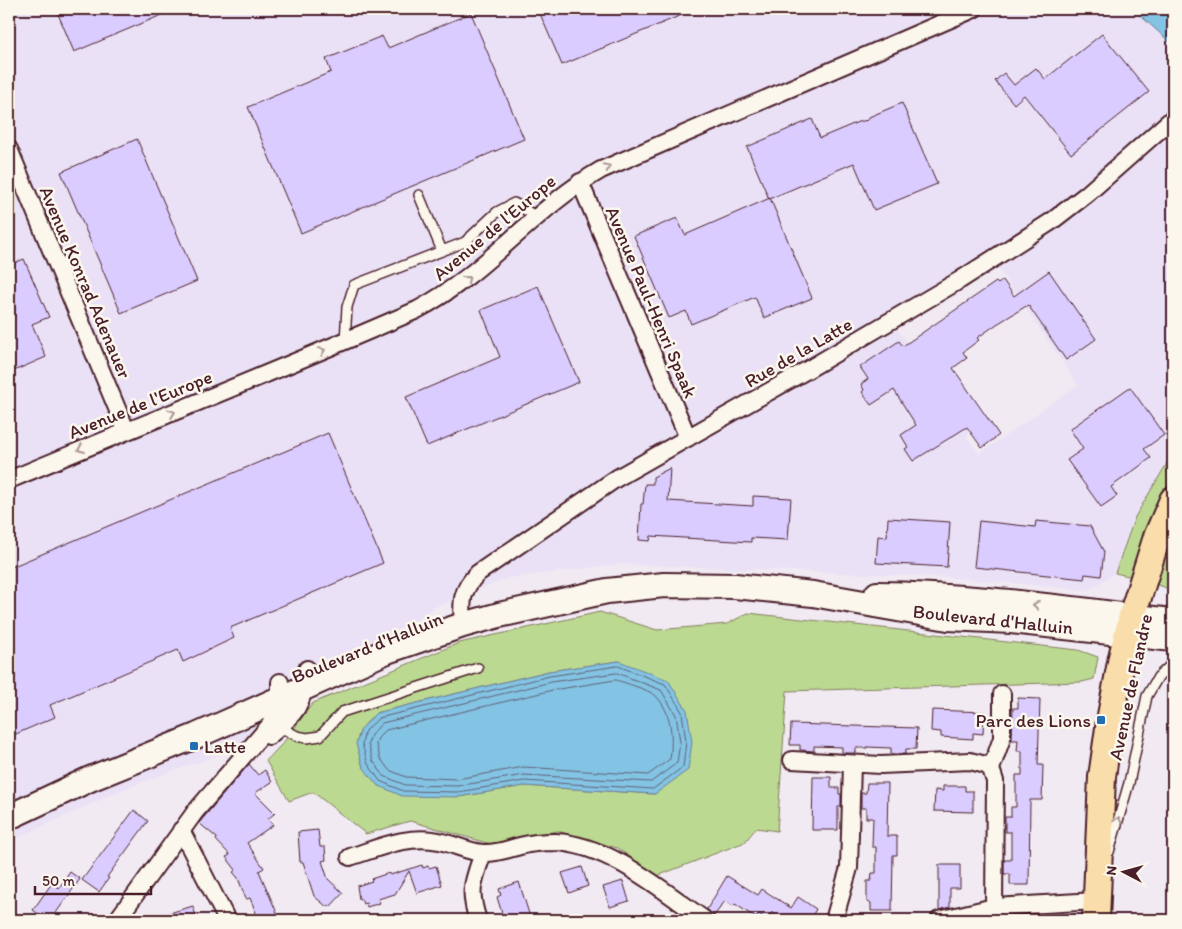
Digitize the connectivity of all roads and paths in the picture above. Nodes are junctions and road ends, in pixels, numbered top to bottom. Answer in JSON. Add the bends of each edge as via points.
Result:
{"nodes":[{"id":1,"x":974,"y":9,"type":"edge"},
{"id":2,"x":1173,"y":118,"type":"edge"},
{"id":3,"x":9,"y":149,"type":"edge"},
{"id":4,"x":580,"y":182,"type":"junction"},
{"id":5,"x":419,"y":195,"type":"dead end"},
{"id":6,"x":538,"y":217,"type":"junction"},
{"id":7,"x":442,"y":251,"type":"junction"},
{"id":8,"x":345,"y":341,"type":"junction"},
{"id":9,"x":126,"y":430,"type":"junction"},
{"id":10,"x":688,"y":438,"type":"junction"},
{"id":11,"x":9,"y":480,"type":"edge"},
{"id":12,"x":1173,"y":500,"type":"edge"},
{"id":13,"x":1173,"y":527,"type":"edge"},
{"id":14,"x":462,"y":617,"type":"junction"},
{"id":15,"x":1139,"y":620,"type":"junction"},
{"id":16,"x":1173,"y":621,"type":"edge"},
{"id":17,"x":1173,"y":639,"type":"edge"},
{"id":18,"x":1173,"y":663,"type":"edge"},
{"id":19,"x":478,"y":668,"type":"dead end"},
{"id":20,"x":306,"y":679,"type":"junction"},
{"id":21,"x":281,"y":690,"type":"junction"},
{"id":22,"x":1002,"y":694,"type":"dead end"},
{"id":23,"x":280,"y":727,"type":"junction"},
{"id":24,"x":792,"y":760,"type":"dead end"},
{"id":25,"x":238,"y":761,"type":"junction"},
{"id":26,"x":852,"y":764,"type":"junction"},
{"id":27,"x":991,"y":769,"type":"junction"},
{"id":28,"x":9,"y":816,"type":"edge"},
{"id":29,"x":181,"y":830,"type":"junction"},
{"id":30,"x":483,"y":853,"type":"junction"},
{"id":31,"x":350,"y":857,"type":"dead end"},
{"id":32,"x":994,"y":907,"type":"junction"},
{"id":33,"x":1096,"y":911,"type":"edge"},
{"id":34,"x":117,"y":920,"type":"edge"},
{"id":35,"x":227,"y":920,"type":"edge"},
{"id":36,"x":478,"y":920,"type":"edge"},
{"id":37,"x":705,"y":920,"type":"edge"},
{"id":38,"x":834,"y":920,"type":"edge"},
{"id":39,"x":939,"y":920,"type":"edge"}],
"edges":[{"from":4,"to":1,"type":"street","name":"Avenue de l'Europe","one_way":true,"via":[[612,165]]},
{"from":2,"to":10,"type":"street","name":"Rue de la Latte","via":[[1052,221],[935,295]]},
{"from":3,"to":9,"type":"street","name":"Avenue Konrad Adenauer"},
{"from":4,"to":6,"type":"street","name":"Avenue de l'Europe"},
{"from":4,"to":10,"type":"street","name":"Avenue Paul-Henri Spaak"},
{"from":5,"to":7,"type":"lane"},
{"from":6,"to":7,"type":"lane","via":[[514,203],[497,212],[465,242]]},
{"from":8,"to":6,"type":"street","name":"Avenue de l'Europe","one_way":true,"via":[[441,297]]},
{"from":7,"to":8,"type":"lane","via":[[354,285],[347,307]]},
{"from":9,"to":8,"type":"street","name":"Avenue de l'Europe","one_way":true,"via":[[187,408]]},
{"from":9,"to":11,"type":"street","name":"Avenue de l'Europe","one_way":true},
{"from":10,"to":14,"type":"street","name":"Rue de la Latte","via":[[590,495],[478,573],[465,590]]},
{"from":12,"to":15,"type":"main road","name":"Avenue de Flandre","via":[[1157,537]]},
{"from":13,"to":15,"type":"main road","name":"Avenue de Flandre","via":[[1154,588]]},
{"from":14,"to":15,"type":"main road","name":"Boulevard d'Halluin","via":[[512,597],[568,587],[620,583],[735,586],[813,594],[927,594],[1084,610]]},
{"from":14,"to":20,"type":"main road","name":"Boulevard d'Halluin","via":[[386,635]]},
{"from":15,"to":16,"type":"main road","name":"Boulevard d'Halluin"},
{"from":15,"to":17,"type":"main road","name":"Boulevard d'Halluin"},
{"from":15,"to":33,"type":"main road","name":"Avenue de Flandre","via":[[1110,721],[1102,777]]},
{"from":33,"to":18,"type":"lane","one_way":true,"via":[[1129,783],[1147,696]]},
{"from":19,"to":23,"type":"lane","via":[[342,712],[320,736],[297,736]]},
{"from":20,"to":21,"type":"main road","name":"Boulevard d'Halluin"},
{"from":20,"to":23,"type":"street","via":[[299,706]]},
{"from":21,"to":25,"type":"street","via":[[278,710],[270,725]]},
{"from":21,"to":28,"type":"main road","name":"Boulevard d'Halluin","via":[[150,746],[90,779]]},
{"from":22,"to":27,"type":"street","via":[[1002,738]]},
{"from":23,"to":25,"type":"street"},
{"from":24,"to":26,"type":"street"},
{"from":25,"to":29,"type":"street"},
{"from":26,"to":27,"type":"street","via":[[970,762]]},
{"from":26,"to":38,"type":"street","via":[[849,868]]},
{"from":27,"to":32,"type":"street","via":[[995,781]]},
{"from":29,"to":34,"type":"street"},
{"from":29,"to":35,"type":"street"},
{"from":30,"to":31,"type":"street","via":[[421,839],[398,842]]},
{"from":30,"to":36,"type":"street","via":[[472,891]]},
{"from":30,"to":37,"type":"street","via":[[546,842],[590,849],[618,861]]},
{"from":32,"to":33,"type":"street"},
{"from":32,"to":39,"type":"street"}]}
